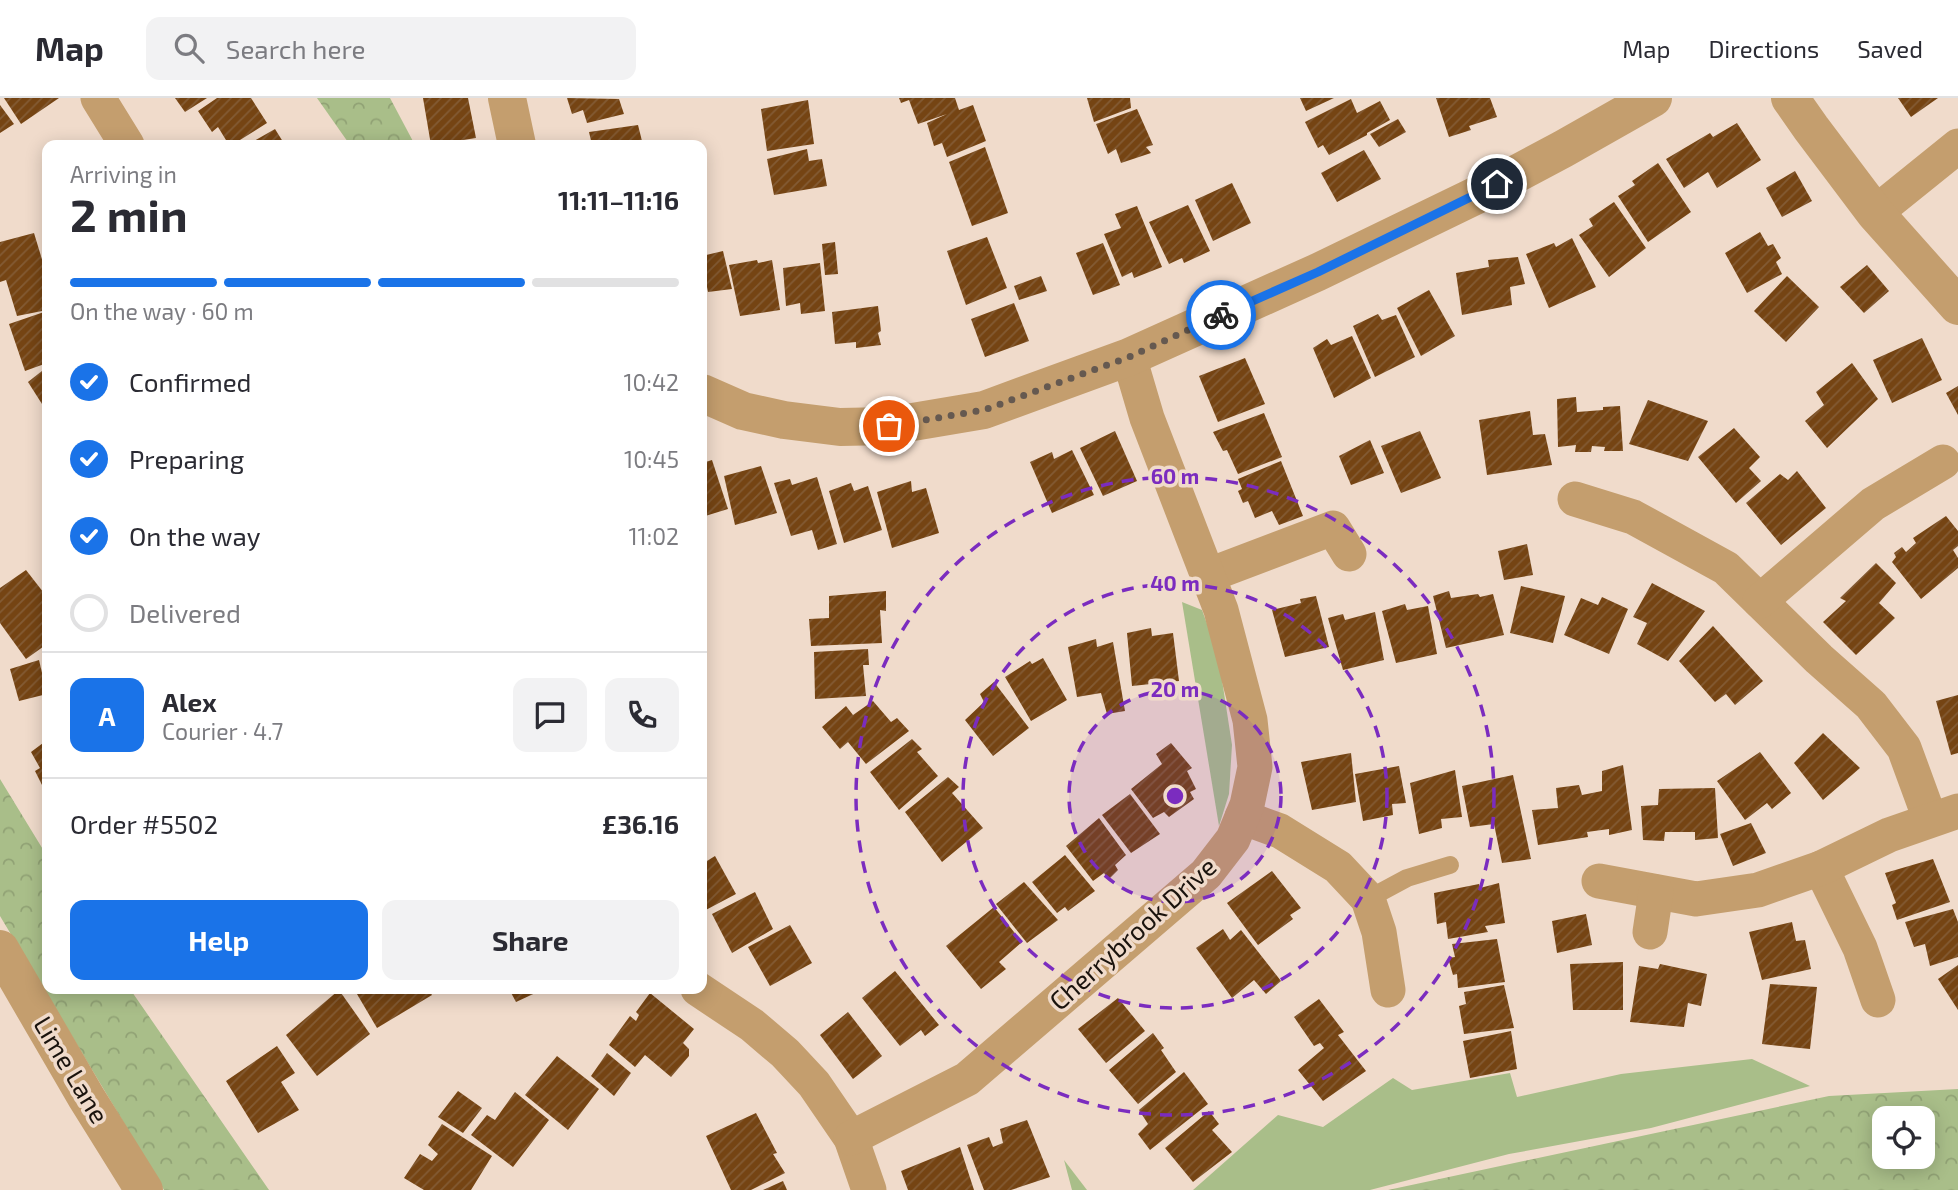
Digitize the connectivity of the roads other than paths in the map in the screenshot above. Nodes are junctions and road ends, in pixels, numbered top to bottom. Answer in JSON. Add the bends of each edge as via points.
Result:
{"nodes":[{"id":1,"x":97,"y":98,"type":"edge"},
{"id":2,"x":506,"y":98,"type":"edge"},
{"id":3,"x":1653,"y":98,"type":"edge"},
{"id":4,"x":1790,"y":98,"type":"edge"},
{"id":5,"x":124,"y":140,"type":"edge"},
{"id":6,"x":516,"y":140,"type":"edge"},
{"id":7,"x":1958,"y":146,"type":"edge"},
{"id":8,"x":1875,"y":213,"type":"junction"},
{"id":9,"x":1958,"y":306,"type":"edge"},
{"id":10,"x":1129,"y":357,"type":"junction"},
{"id":11,"x":707,"y":395,"type":"edge"},
{"id":12,"x":1943,"y":462,"type":"dead end"},
{"id":13,"x":1575,"y":499,"type":"dead end"},
{"id":14,"x":1349,"y":554,"type":"dead end"},
{"id":15,"x":1209,"y":575,"type":"junction"},
{"id":16,"x":1760,"y":601,"type":"junction"},
{"id":17,"x":1944,"y":815,"type":"edge"},
{"id":18,"x":1242,"y":817,"type":"junction"},
{"id":19,"x":1450,"y":865,"type":"dead end"},
{"id":20,"x":1821,"y":869,"type":"junction"},
{"id":21,"x":1599,"y":881,"type":"dead end"},
{"id":22,"x":1656,"y":892,"type":"junction"},
{"id":23,"x":1368,"y":900,"type":"junction"},
{"id":24,"x":1650,"y":932,"type":"dead end"},
{"id":25,"x":0,"y":949,"type":"edge"},
{"id":26,"x":1388,"y":990,"type":"dead end"},
{"id":27,"x":706,"y":994,"type":"edge"},
{"id":28,"x":1878,"y":1000,"type":"dead end"},
{"id":29,"x":851,"y":1138,"type":"junction"},
{"id":30,"x":144,"y":1190,"type":"edge"},
{"id":31,"x":869,"y":1190,"type":"edge"}],
"edges":[{"from":1,"to":5,"type":"street"},
{"from":2,"to":6,"type":"street"},
{"from":3,"to":10,"type":"street","via":[[1475,196]]},
{"from":4,"to":8,"type":"street"},
{"from":7,"to":8,"type":"street"},
{"from":8,"to":9,"type":"street"},
{"from":10,"to":11,"type":"street","via":[[984,410],[889,426],[840,427],[784,420],[743,411]]},
{"from":10,"to":15,"type":"street","name":"Cherrybrook Drive","via":[[1147,418]]},
{"from":12,"to":16,"type":"street","via":[[1873,504]]},
{"from":13,"to":16,"type":"street","via":[[1633,517],[1676,539],[1726,568]]},
{"from":14,"to":15,"type":"street","via":[[1334,528]]},
{"from":15,"to":18,"type":"street","name":"Cherrybrook Drive","via":[[1250,720],[1255,767]]},
{"from":16,"to":17,"type":"street","via":[[1871,705],[1905,748]]},
{"from":17,"to":20,"type":"street","via":[[1889,835]]},
{"from":18,"to":23,"type":"street","via":[[1280,831],[1338,867]]},
{"from":18,"to":29,"type":"street","name":"Cherrybrook Drive","via":[[1233,839],[1206,874],[967,1079]]},
{"from":19,"to":23,"type":"lane","via":[[1406,878]]},
{"from":20,"to":22,"type":"street","via":[[1758,890],[1696,899]]},
{"from":20,"to":28,"type":"street","via":[[1860,948]]},
{"from":21,"to":22,"type":"street"},
{"from":22,"to":24,"type":"street"},
{"from":23,"to":26,"type":"street","via":[[1379,932]]},
{"from":25,"to":30,"type":"street","name":"Lime Lane"},
{"from":27,"to":29,"type":"street","via":[[785,1053],[814,1084]]},
{"from":29,"to":31,"type":"street"}]}
